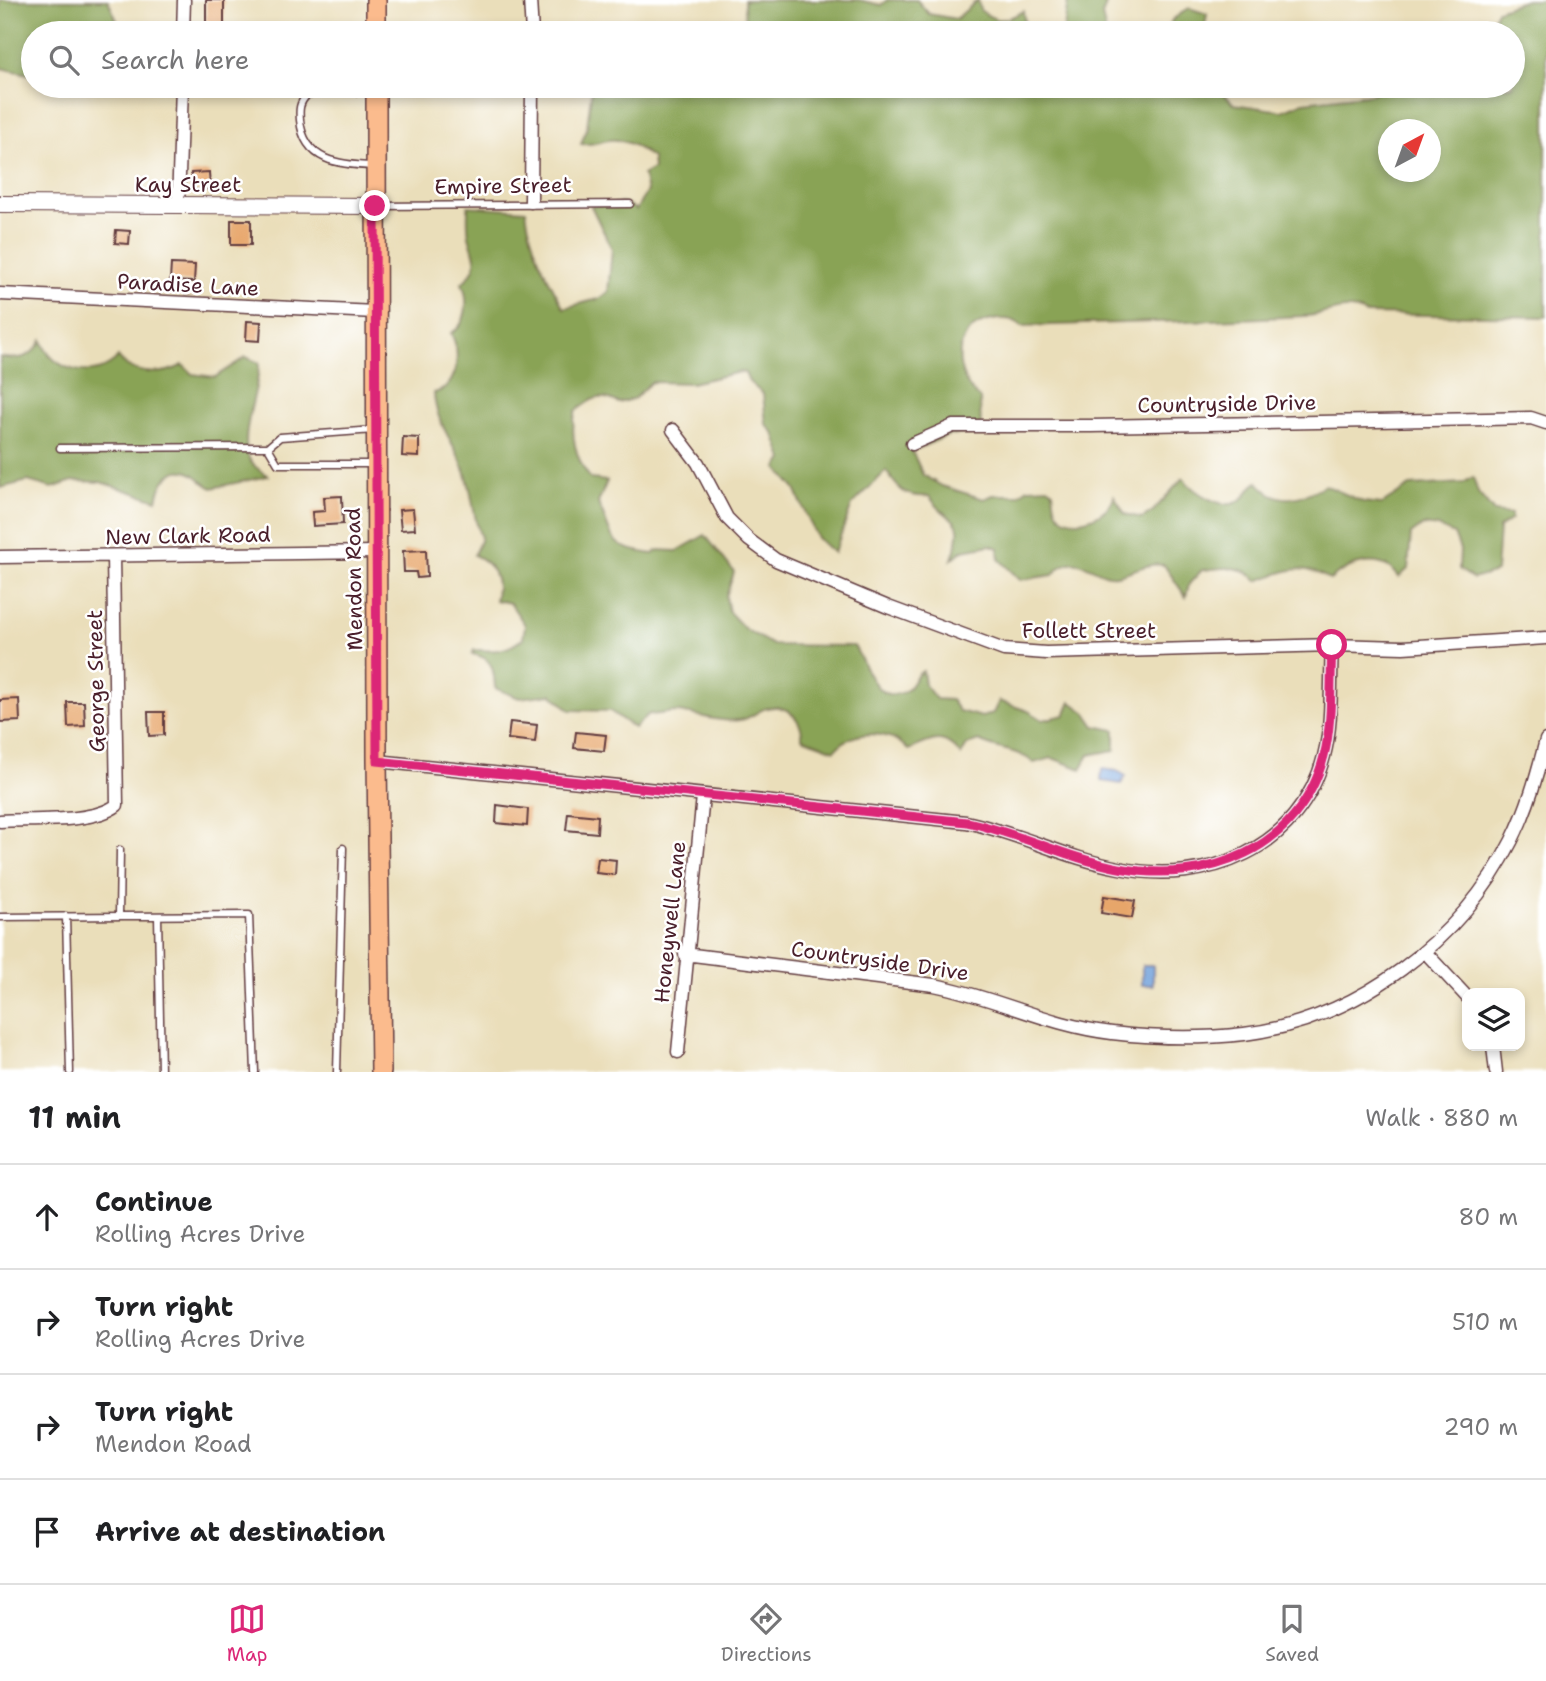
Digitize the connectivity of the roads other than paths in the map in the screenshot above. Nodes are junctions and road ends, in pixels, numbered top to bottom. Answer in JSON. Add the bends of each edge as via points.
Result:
{"nodes":[{"id":1,"x":184,"y":0,"type":"edge"},
{"id":2,"x":376,"y":0,"type":"edge"},
{"id":3,"x":530,"y":0,"type":"edge"},
{"id":4,"x":183,"y":21,"type":"edge"},
{"id":5,"x":376,"y":21,"type":"edge"},
{"id":6,"x":531,"y":21,"type":"edge"},
{"id":7,"x":182,"y":98,"type":"edge"},
{"id":8,"x":305,"y":98,"type":"edge"},
{"id":9,"x":376,"y":98,"type":"edge"},
{"id":10,"x":532,"y":98,"type":"edge"},
{"id":11,"x":376,"y":166,"type":"junction"},
{"id":12,"x":531,"y":202,"type":"junction"},
{"id":13,"x":0,"y":204,"type":"edge"},
{"id":14,"x":630,"y":204,"type":"dead end"},
{"id":15,"x":178,"y":205,"type":"junction"},
{"id":16,"x":375,"y":206,"type":"junction"},
{"id":17,"x":0,"y":295,"type":"edge"},
{"id":18,"x":375,"y":312,"type":"junction"},
{"id":19,"x":1546,"y":423,"type":"edge"},
{"id":20,"x":376,"y":430,"type":"junction"},
{"id":21,"x":673,"y":430,"type":"dead end"},
{"id":22,"x":912,"y":444,"type":"dead end"},
{"id":23,"x":268,"y":447,"type":"junction"},
{"id":24,"x":60,"y":448,"type":"dead end"},
{"id":25,"x":376,"y":464,"type":"junction"},
{"id":26,"x":376,"y":552,"type":"junction"},
{"id":27,"x":113,"y":556,"type":"junction"},
{"id":28,"x":0,"y":557,"type":"edge"},
{"id":29,"x":1546,"y":638,"type":"edge"},
{"id":30,"x":1332,"y":645,"type":"junction"},
{"id":31,"x":1546,"y":740,"type":"edge"},
{"id":32,"x":377,"y":761,"type":"junction"},
{"id":33,"x":703,"y":796,"type":"junction"},
{"id":34,"x":0,"y":821,"type":"edge"},
{"id":35,"x":343,"y":848,"type":"dead end"},
{"id":36,"x":120,"y":850,"type":"dead end"},
{"id":37,"x":66,"y":916,"type":"junction"},
{"id":38,"x":118,"y":916,"type":"junction"},
{"id":39,"x":158,"y":916,"type":"junction"},
{"id":40,"x":0,"y":917,"type":"edge"},
{"id":41,"x":1426,"y":953,"type":"junction"},
{"id":42,"x":685,"y":954,"type":"junction"},
{"id":43,"x":1462,"y":993,"type":"edge"},
{"id":44,"x":1494,"y":1051,"type":"edge"},
{"id":45,"x":678,"y":1052,"type":"dead end"},
{"id":46,"x":70,"y":1072,"type":"edge"},
{"id":47,"x":160,"y":1072,"type":"edge"},
{"id":48,"x":255,"y":1072,"type":"edge"},
{"id":49,"x":337,"y":1072,"type":"edge"},
{"id":50,"x":381,"y":1072,"type":"edge"},
{"id":51,"x":1496,"y":1072,"type":"edge"}],
"edges":[{"from":1,"to":4,"type":"street"},
{"from":2,"to":5,"type":"main road"},
{"from":3,"to":6,"type":"street"},
{"from":7,"to":15,"type":"street"},
{"from":8,"to":11,"type":"lane","via":[[299,110],[301,131],[313,153],[335,163]]},
{"from":9,"to":11,"type":"main road","name":"Mendon Road"},
{"from":10,"to":12,"type":"street"},
{"from":11,"to":16,"type":"main road","name":"Mendon Road"},
{"from":12,"to":14,"type":"lane","name":"Empire Street"},
{"from":12,"to":16,"type":"lane","name":"Empire Street"},
{"from":13,"to":15,"type":"street","name":"Kay Street"},
{"from":15,"to":16,"type":"street","name":"Kay Street"},
{"from":16,"to":18,"type":"main road","name":"Mendon Road"},
{"from":17,"to":18,"type":"street","name":"Paradise Lane"},
{"from":18,"to":20,"type":"main road","name":"Mendon Road"},
{"from":19,"to":22,"type":"street","name":"Countryside Drive","via":[[1497,418],[953,426]]},
{"from":20,"to":23,"type":"lane","via":[[280,438]]},
{"from":20,"to":25,"type":"main road","name":"Mendon Road"},
{"from":21,"to":30,"type":"street","name":"Follett Street","via":[[698,463],[727,518],[776,560],[1004,650],[1046,653]]},
{"from":23,"to":24,"type":"lane"},
{"from":23,"to":25,"type":"lane","via":[[278,464]]},
{"from":25,"to":26,"type":"main road","name":"Mendon Road"},
{"from":26,"to":27,"type":"street","name":"New Clark Road"},
{"from":26,"to":32,"type":"main road","name":"Mendon Road"},
{"from":27,"to":28,"type":"street","name":"New Clark Road"},
{"from":27,"to":34,"type":"street","name":"George Street","via":[[117,805],[108,813],[82,817]]},
{"from":29,"to":30,"type":"street","name":"Follett Street","via":[[1403,647]]},
{"from":30,"to":33,"type":"street","via":[[1326,742],[1312,790],[1274,834],[1234,861],[1208,869],[1121,869],[967,822]]},
{"from":31,"to":41,"type":"street","name":"Countryside Drive","via":[[1532,794],[1513,840],[1492,877]]},
{"from":32,"to":33,"type":"street"},
{"from":32,"to":50,"type":"main road","name":"Mendon Road"},
{"from":33,"to":42,"type":"street","name":"Honeywell Lane"},
{"from":35,"to":49,"type":"lane"},
{"from":36,"to":38,"type":"lane"},
{"from":37,"to":38,"type":"lane"},
{"from":37,"to":40,"type":"lane"},
{"from":37,"to":46,"type":"lane"},
{"from":38,"to":39,"type":"lane"},
{"from":39,"to":47,"type":"lane"},
{"from":39,"to":48,"type":"lane","via":[[249,915]]},
{"from":41,"to":42,"type":"street","name":"Countryside Drive","via":[[1344,1003],[1287,1025],[1245,1034],[1167,1037],[1070,1026],[934,985]]},
{"from":41,"to":43,"type":"street"},
{"from":42,"to":45,"type":"street","name":"Honeywell Lane"},
{"from":44,"to":51,"type":"street"}]}
